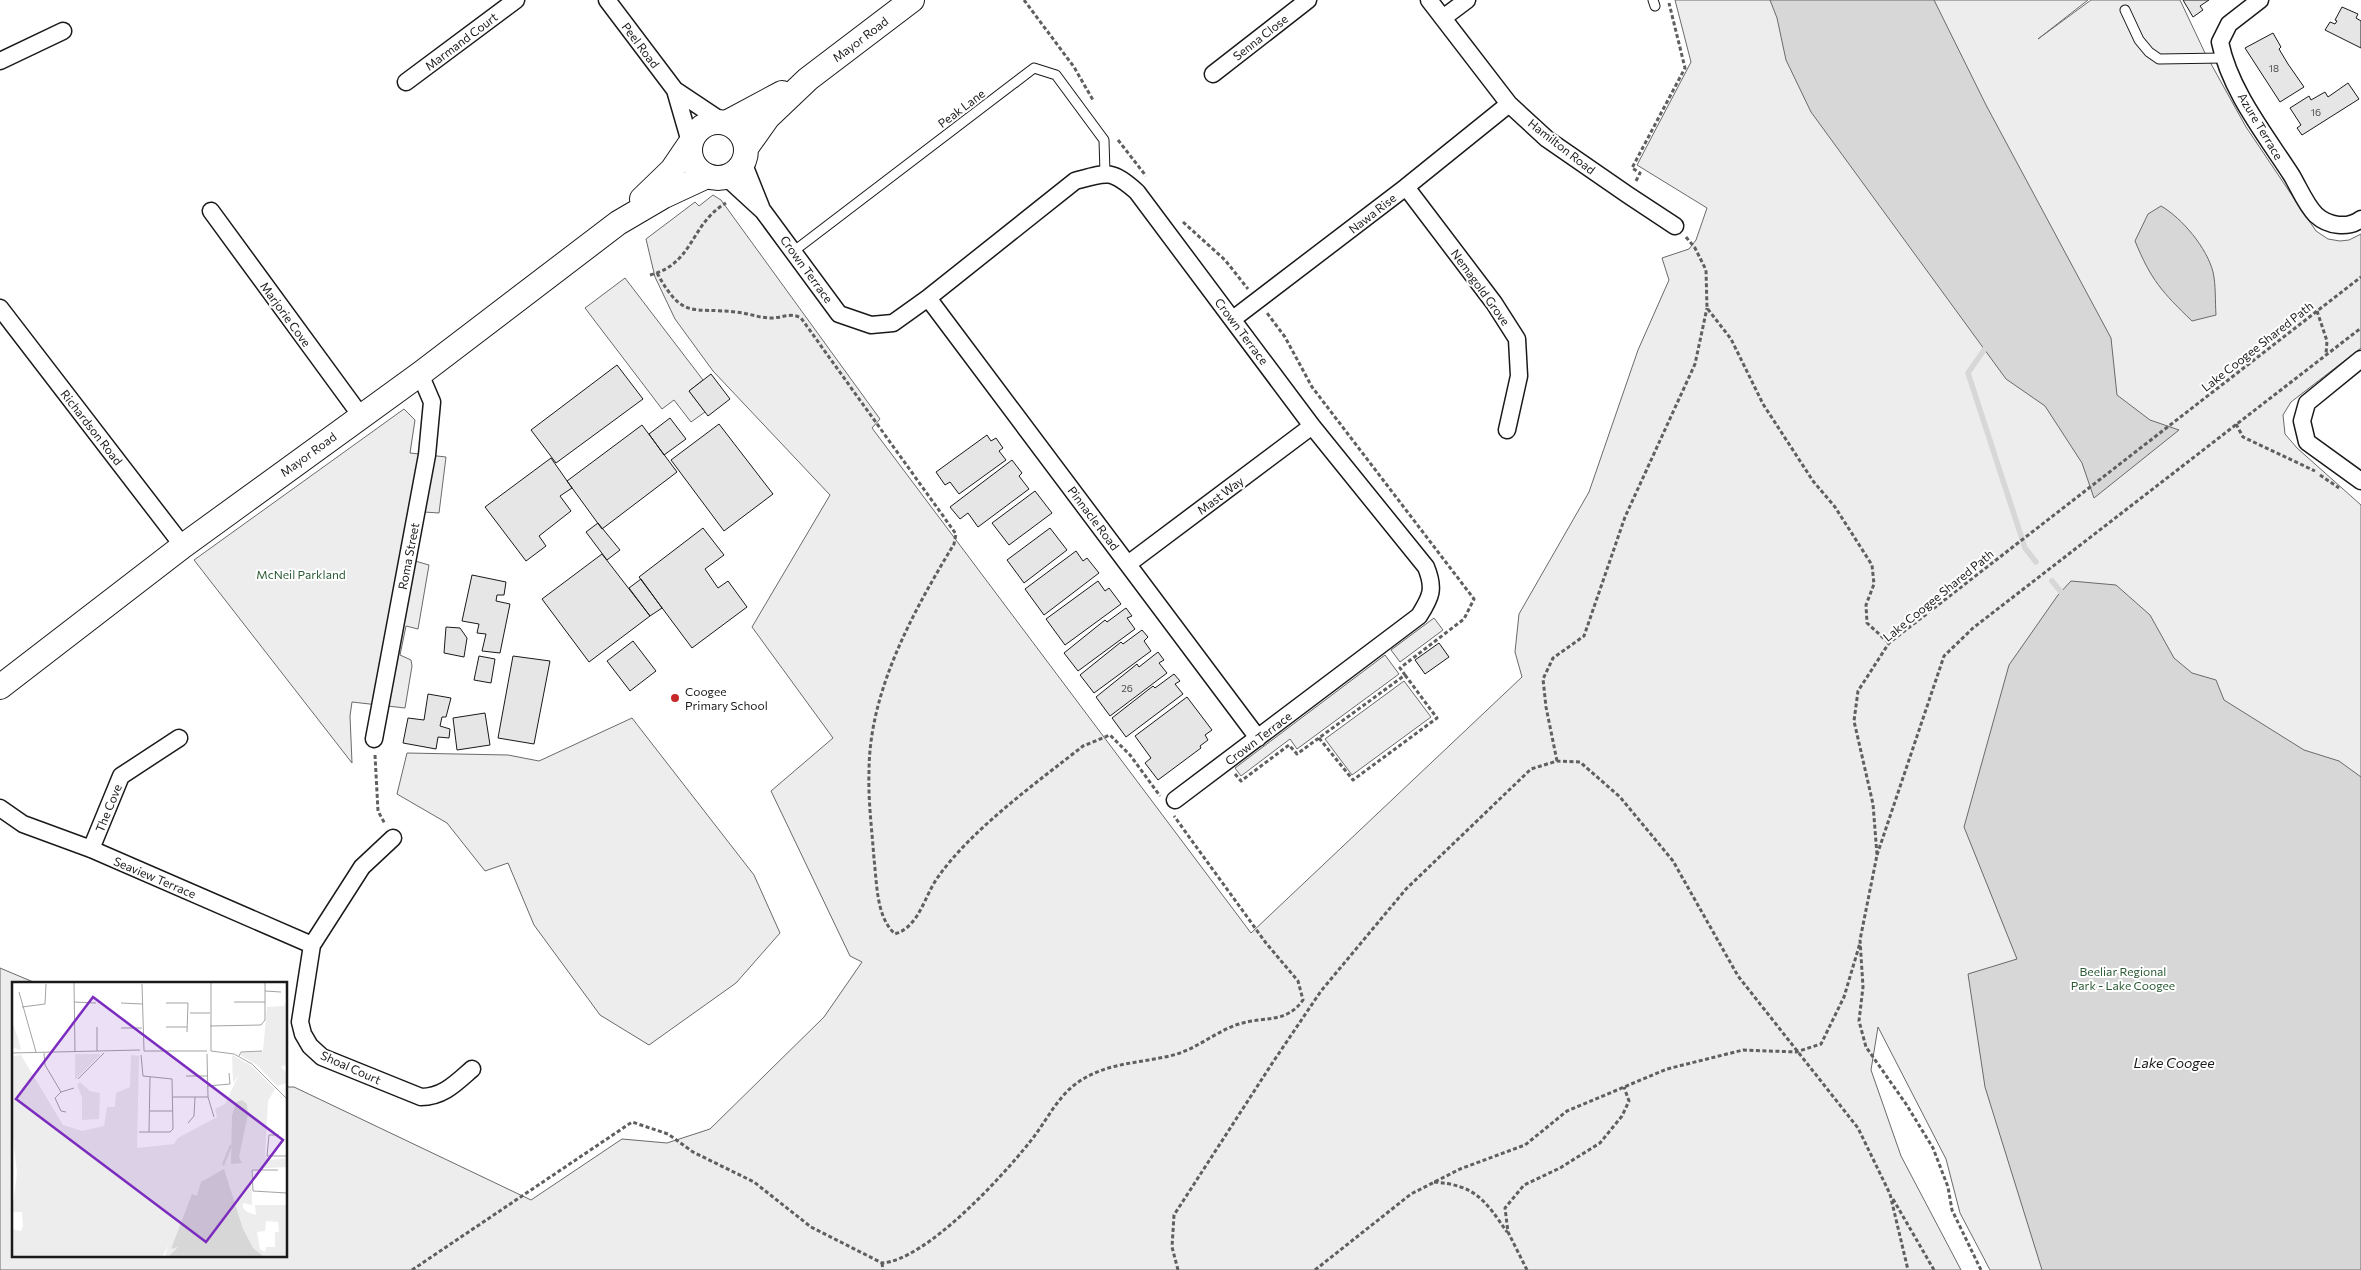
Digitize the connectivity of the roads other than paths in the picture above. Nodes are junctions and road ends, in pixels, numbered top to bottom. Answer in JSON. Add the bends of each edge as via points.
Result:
{"nodes":[{"id":1,"x":516,"y":0,"type":"edge"},
{"id":2,"x":607,"y":0,"type":"edge"},
{"id":3,"x":912,"y":0,"type":"edge"},
{"id":4,"x":1308,"y":0,"type":"edge"},
{"id":5,"x":1429,"y":0,"type":"edge"},
{"id":6,"x":1467,"y":0,"type":"edge"},
{"id":7,"x":2260,"y":0,"type":"edge"},
{"id":8,"x":2125,"y":10,"type":"dead end"},
{"id":9,"x":1443,"y":18,"type":"junction"},
{"id":10,"x":64,"y":31,"type":"dead end"},
{"id":11,"x":2223,"y":58,"type":"junction"},
{"id":12,"x":0,"y":61,"type":"edge"},
{"id":13,"x":1213,"y":74,"type":"dead end"},
{"id":14,"x":808,"y":79,"type":"junction"},
{"id":15,"x":406,"y":82,"type":"dead end"},
{"id":16,"x":675,"y":90,"type":"junction"},
{"id":17,"x":1509,"y":104,"type":"junction"},
{"id":18,"x":725,"y":123,"type":"junction"},
{"id":19,"x":690,"y":144,"type":"junction"},
{"id":20,"x":730,"y":166,"type":"junction"},
{"id":21,"x":1105,"y":173,"type":"junction"},
{"id":22,"x":1406,"y":187,"type":"junction"},
{"id":23,"x":211,"y":211,"type":"dead end"},
{"id":24,"x":763,"y":211,"type":"junction"},
{"id":25,"x":2361,"y":219,"type":"edge"},
{"id":26,"x":618,"y":223,"type":"junction"},
{"id":27,"x":1675,"y":226,"type":"road end"},
{"id":28,"x":794,"y":251,"type":"junction"},
{"id":29,"x":928,"y":298,"type":"junction"},
{"id":30,"x":0,"y":308,"type":"edge"},
{"id":31,"x":1233,"y":319,"type":"junction"},
{"id":32,"x":2361,"y":359,"type":"edge"},
{"id":33,"x":420,"y":374,"type":"junction"},
{"id":34,"x":361,"y":416,"type":"junction"},
{"id":35,"x":1312,"y":426,"type":"junction"},
{"id":36,"x":1507,"y":430,"type":"dead end"},
{"id":37,"x":2361,"y":482,"type":"edge"},
{"id":38,"x":183,"y":546,"type":"junction"},
{"id":39,"x":1128,"y":564,"type":"junction"},
{"id":40,"x":0,"y":687,"type":"edge"},
{"id":41,"x":179,"y":738,"type":"dead end"},
{"id":42,"x":1258,"y":738,"type":"junction"},
{"id":43,"x":374,"y":739,"type":"road end"},
{"id":44,"x":1170,"y":804,"type":"road end"},
{"id":45,"x":0,"y":808,"type":"edge"},
{"id":46,"x":393,"y":838,"type":"road end"},
{"id":47,"x":91,"y":849,"type":"junction"},
{"id":48,"x":312,"y":945,"type":"junction"},
{"id":49,"x":472,"y":1070,"type":"dead end"}],
"edges":[{"from":1,"to":15,"type":"street","name":"Marmand Court"},
{"from":2,"to":16,"type":"street","name":"Peel Road"},
{"from":3,"to":14,"type":"main road","name":"Mayor Road"},
{"from":4,"to":13,"type":"street","name":"Senna Close"},
{"from":5,"to":9,"type":"street","name":"Hamilton Road"},
{"from":6,"to":9,"type":"street"},
{"from":7,"to":11,"type":"street","name":"Azure Terrace","via":[[2229,24],[2220,42]]},
{"from":8,"to":11,"type":"lane","via":[[2139,40],[2160,59]]},
{"from":9,"to":17,"type":"street","name":"Hamilton Road"},
{"from":10,"to":12,"type":"street"},
{"from":11,"to":25,"type":"street","name":"Azure Terrace","via":[[2252,114],[2316,214],[2333,225],[2354,224]]},
{"from":14,"to":18,"type":"main road","name":"Mayor Road"},
{"from":14,"to":20,"type":"main road","name":"Mayor Road","via":[[768,117]]},
{"from":16,"to":18,"type":"street","name":"Peel Road"},
{"from":16,"to":19,"type":"street","name":"Peel Road"},
{"from":17,"to":22,"type":"street","name":"Nawa Rise"},
{"from":17,"to":27,"type":"street","name":"Hamilton Road","via":[[1547,138]]},
{"from":18,"to":19,"type":"main road","via":[[709,123],[698,130]]},
{"from":18,"to":20,"type":"main road","via":[[740,133]]},
{"from":19,"to":20,"type":"main road","via":[[690,158],[696,169]]},
{"from":19,"to":26,"type":"main road","name":"Mayor Road","via":[[672,170]]},
{"from":20,"to":24,"type":"street","name":"Crown Terrace"},
{"from":20,"to":24,"type":"street","name":"Crown Terrace"},
{"from":20,"to":26,"type":"main road","name":"Mayor Road","via":[[664,196]]},
{"from":21,"to":28,"type":"lane","name":"Peak Lane","via":[[1104,140],[1056,75],[1034,68]]},
{"from":21,"to":29,"type":"street","name":"Crown Terrace","via":[[1075,181]]},
{"from":21,"to":31,"type":"street","name":"Crown Terrace","via":[[1122,178],[1137,192]]},
{"from":22,"to":31,"type":"street","name":"Nawa Rise"},
{"from":22,"to":36,"type":"street","name":"Nemagold Grove","via":[[1494,303],[1517,339],[1519,376]]},
{"from":23,"to":34,"type":"street","name":"Marjorie Cove"},
{"from":24,"to":28,"type":"street","name":"Crown Terrace"},
{"from":26,"to":33,"type":"main road","name":"Mayor Road"},
{"from":28,"to":29,"type":"street","name":"Crown Terrace","via":[[839,314],[872,325],[893,323]]},
{"from":29,"to":39,"type":"street","name":"Pinnacle Road"},
{"from":30,"to":38,"type":"street","name":"Richardson Road"},
{"from":31,"to":35,"type":"street","name":"Crown Terrace"},
{"from":32,"to":37,"type":"street","via":[[2307,403],[2302,421],[2308,442]]},
{"from":33,"to":34,"type":"main road","name":"Mayor Road"},
{"from":33,"to":43,"type":"street","name":"Roma Street","via":[[432,402],[427,455]]},
{"from":34,"to":38,"type":"main road","name":"Mayor Road"},
{"from":35,"to":39,"type":"street","name":"Mast Way"},
{"from":35,"to":42,"type":"street","name":"Crown Terrace","via":[[1426,567],[1432,581],[1430,598],[1419,616]]},
{"from":38,"to":40,"type":"main road","name":"Mayor Road"},
{"from":39,"to":42,"type":"street","name":"Pinnacle Road"},
{"from":41,"to":47,"type":"street","name":"The Cove","via":[[121,776]]},
{"from":42,"to":44,"type":"street","name":"Crown Terrace"},
{"from":45,"to":47,"type":"street","name":"Seaview Terrace","via":[[23,824]]},
{"from":46,"to":48,"type":"street","name":"Shoal Court","via":[[362,867]]},
{"from":47,"to":48,"type":"street","name":"Seaview Terrace"},
{"from":48,"to":49,"type":"street","name":"Shoal Court","via":[[300,1022],[310,1046],[322,1057],[421,1097],[434,1097],[446,1091]]}]}
